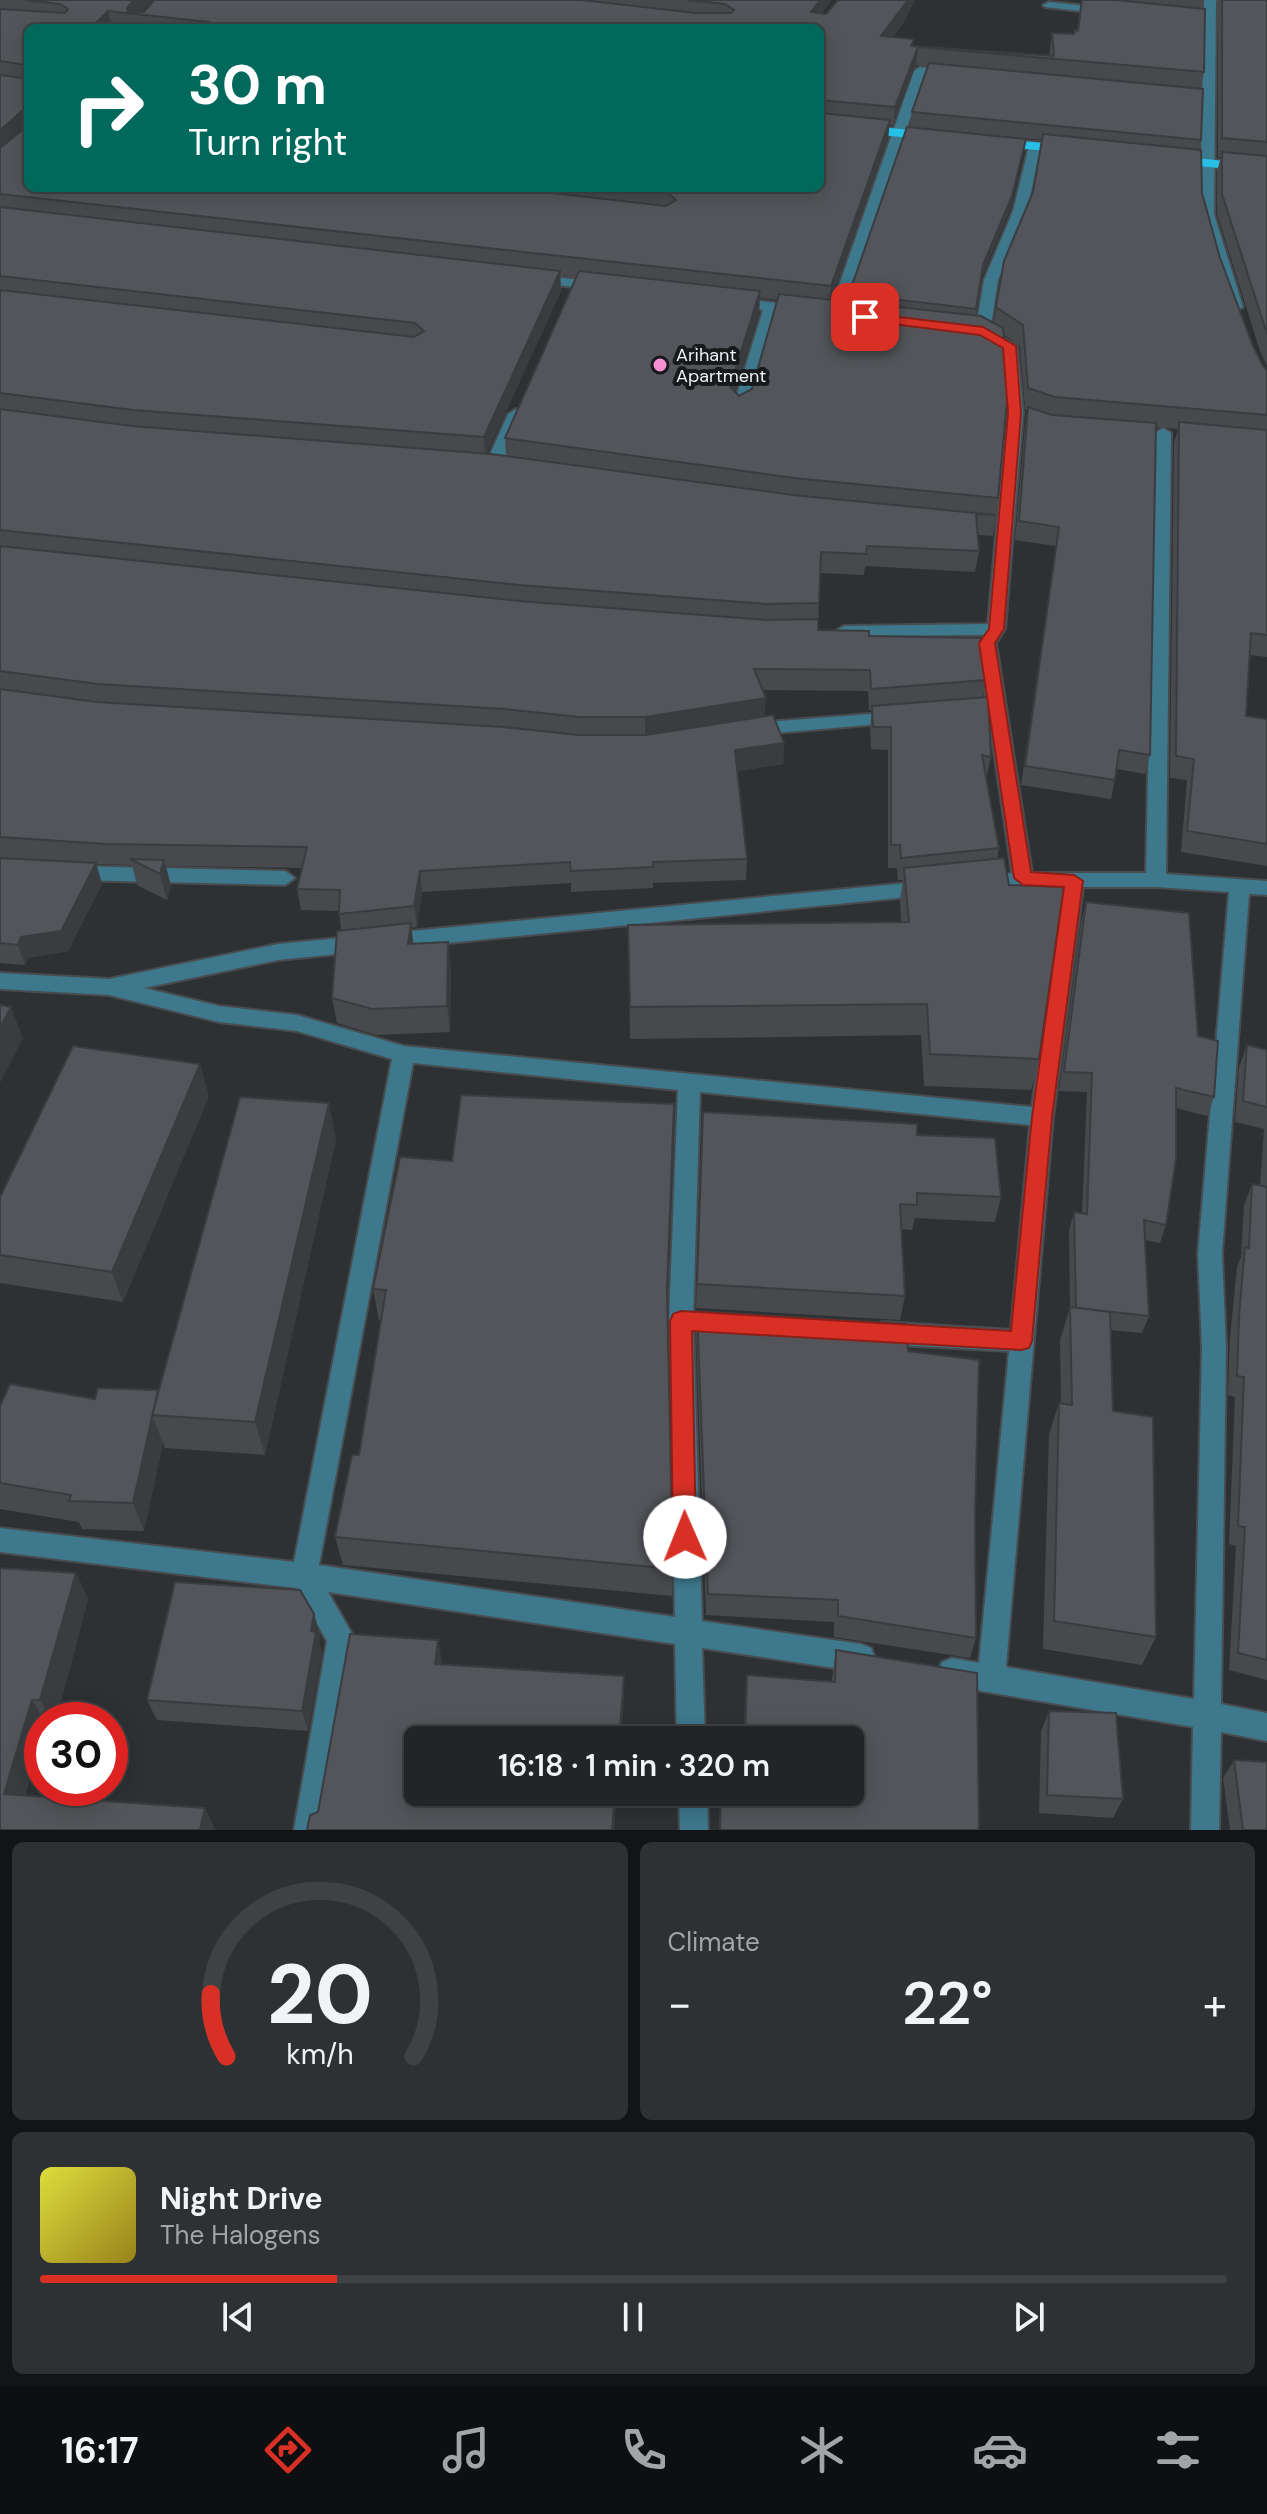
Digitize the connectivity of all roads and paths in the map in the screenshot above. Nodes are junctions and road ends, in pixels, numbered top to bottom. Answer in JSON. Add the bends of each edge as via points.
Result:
{"nodes":[{"id":1,"x":1210,"y":0,"type":"edge"},
{"id":2,"x":1049,"y":5,"type":"dead end"},
{"id":3,"x":1123,"y":13,"type":"edge"},
{"id":4,"x":966,"y":75,"type":"edge"},
{"id":5,"x":1192,"y":97,"type":"edge"},
{"id":6,"x":1207,"y":98,"type":"junction"},
{"id":7,"x":824,"y":125,"type":"edge"},
{"id":8,"x":898,"y":132,"type":"junction"},
{"id":9,"x":944,"y":137,"type":"edge"},
{"id":10,"x":990,"y":142,"type":"edge"},
{"id":11,"x":1035,"y":146,"type":"junction"},
{"id":12,"x":1083,"y":151,"type":"edge"},
{"id":13,"x":1161,"y":159,"type":"edge"},
{"id":14,"x":1208,"y":164,"type":"junction"},
{"id":15,"x":1267,"y":169,"type":"edge"},
{"id":16,"x":512,"y":276,"type":"edge"},
{"id":17,"x":618,"y":288,"type":"edge"},
{"id":18,"x":722,"y":300,"type":"edge"},
{"id":19,"x":771,"y":306,"type":"junction"},
{"id":20,"x":1242,"y":324,"type":"edge"},
{"id":21,"x":524,"y":395,"type":"edge"},
{"id":22,"x":740,"y":410,"type":"edge"},
{"id":23,"x":1163,"y":433,"type":"dead end"},
{"id":24,"x":493,"y":466,"type":"edge"},
{"id":25,"x":996,"y":629,"type":"junction"},
{"id":26,"x":827,"y":632,"type":"edge"},
{"id":27,"x":910,"y":717,"type":"edge"},
{"id":28,"x":738,"y":731,"type":"edge"},
{"id":29,"x":56,"y":872,"type":"edge"},
{"id":30,"x":285,"y":878,"type":"dead end"},
{"id":31,"x":1023,"y":878,"type":"junction"},
{"id":32,"x":1156,"y":880,"type":"junction"},
{"id":33,"x":1074,"y":881,"type":"junction"},
{"id":34,"x":991,"y":882,"type":"edge"},
{"id":35,"x":1240,"y":884,"type":"junction"},
{"id":36,"x":944,"y":886,"type":"edge"},
{"id":37,"x":1267,"y":888,"type":"edge"},
{"id":38,"x":0,"y":981,"type":"edge"},
{"id":39,"x":109,"y":987,"type":"junction"},
{"id":40,"x":404,"y":1054,"type":"junction"},
{"id":41,"x":689,"y":1083,"type":"junction"},
{"id":42,"x":1042,"y":1117,"type":"junction"},
{"id":43,"x":681,"y":1321,"type":"junction"},
{"id":44,"x":712,"y":1323,"type":"edge"},
{"id":45,"x":851,"y":1331,"type":"edge"},
{"id":46,"x":1021,"y":1341,"type":"junction"},
{"id":47,"x":0,"y":1540,"type":"edge"},
{"id":48,"x":304,"y":1576,"type":"junction"},
{"id":49,"x":686,"y":1630,"type":"junction"},
{"id":50,"x":884,"y":1661,"type":"edge"},
{"id":51,"x":930,"y":1668,"type":"edge"},
{"id":52,"x":991,"y":1678,"type":"junction"},
{"id":53,"x":1206,"y":1717,"type":"junction"},
{"id":54,"x":690,"y":1726,"type":"edge"},
{"id":55,"x":1267,"y":1727,"type":"edge"},
{"id":56,"x":693,"y":1806,"type":"edge"},
{"id":57,"x":308,"y":1830,"type":"edge"},
{"id":58,"x":694,"y":1830,"type":"edge"},
{"id":59,"x":1205,"y":1830,"type":"edge"}],
"edges":[{"from":1,"to":6,"type":"street","via":[[1203,20]]},
{"from":2,"to":3,"type":"street"},
{"from":4,"to":8,"type":"street","via":[[920,71]]},
{"from":5,"to":6,"type":"street"},
{"from":6,"to":14,"type":"street"},
{"from":7,"to":8,"type":"main road"},
{"from":8,"to":9,"type":"main road"},
{"from":8,"to":19,"type":"street","via":[[843,314]]},
{"from":10,"to":11,"type":"main road"},
{"from":11,"to":12,"type":"main road"},
{"from":11,"to":25,"type":"street","via":[[1020,211],[976,330],[1010,346],[1020,415],[996,529]]},
{"from":13,"to":14,"type":"main road"},
{"from":14,"to":15,"type":"main road"},
{"from":14,"to":20,"type":"street","via":[[1207,214]]},
{"from":16,"to":17,"type":"street","via":[[571,290]]},
{"from":18,"to":19,"type":"street"},
{"from":19,"to":22,"type":"street"},
{"from":21,"to":24,"type":"street"},
{"from":23,"to":32,"type":"street"},
{"from":25,"to":26,"type":"street"},
{"from":25,"to":31,"type":"street","via":[[987,643],[989,710]]},
{"from":27,"to":28,"type":"street"},
{"from":29,"to":30,"type":"street"},
{"from":31,"to":33,"type":"street"},
{"from":31,"to":34,"type":"street"},
{"from":32,"to":33,"type":"street"},
{"from":32,"to":35,"type":"street"},
{"from":33,"to":42,"type":"street"},
{"from":35,"to":37,"type":"street"},
{"from":35,"to":53,"type":"street","via":[[1210,1254],[1214,1348]]},
{"from":36,"to":39,"type":"street","via":[[278,952]]},
{"from":38,"to":39,"type":"street"},
{"from":39,"to":40,"type":"street","via":[[219,1014],[297,1023]]},
{"from":40,"to":41,"type":"street"},
{"from":40,"to":48,"type":"street"},
{"from":41,"to":42,"type":"street"},
{"from":41,"to":43,"type":"street"},
{"from":42,"to":46,"type":"street"},
{"from":43,"to":44,"type":"street"},
{"from":43,"to":49,"type":"street"},
{"from":45,"to":46,"type":"street"},
{"from":46,"to":52,"type":"street"},
{"from":47,"to":48,"type":"street"},
{"from":48,"to":49,"type":"street"},
{"from":48,"to":57,"type":"street","via":[[341,1639]]},
{"from":49,"to":50,"type":"street"},
{"from":49,"to":54,"type":"street"},
{"from":51,"to":52,"type":"street"},
{"from":52,"to":53,"type":"street"},
{"from":53,"to":55,"type":"street"},
{"from":53,"to":59,"type":"street"},
{"from":56,"to":58,"type":"street"}]}
